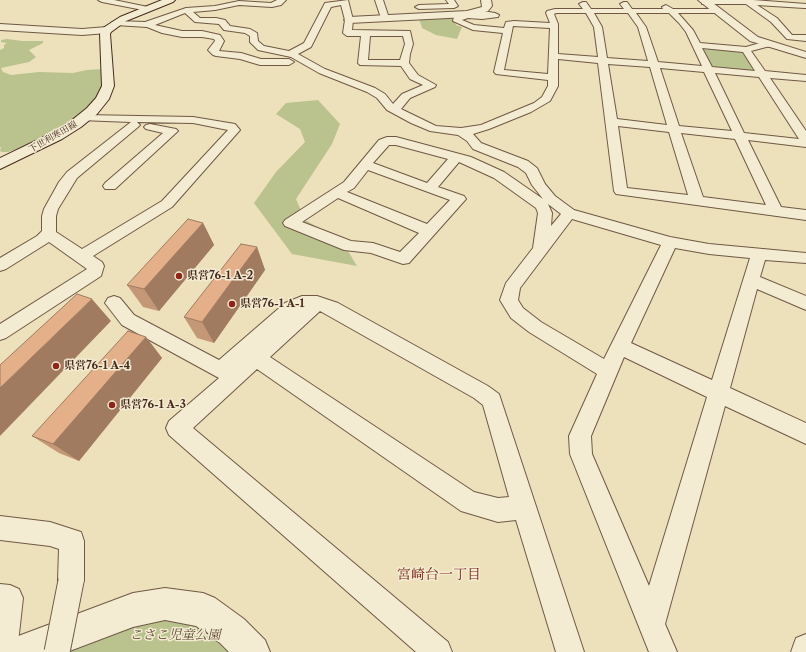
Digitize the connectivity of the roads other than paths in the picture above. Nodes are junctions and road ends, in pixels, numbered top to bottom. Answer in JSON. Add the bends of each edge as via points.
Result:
{"nodes":[{"id":1,"x":102,"y":0,"type":"edge"},
{"id":2,"x":170,"y":0,"type":"edge"},
{"id":3,"x":282,"y":0,"type":"edge"},
{"id":4,"x":379,"y":0,"type":"edge"},
{"id":5,"x":450,"y":0,"type":"edge"},
{"id":6,"x":486,"y":0,"type":"edge"},
{"id":7,"x":580,"y":0,"type":"edge"},
{"id":8,"x":620,"y":0,"type":"edge"},
{"id":9,"x":659,"y":0,"type":"edge"},
{"id":10,"x":798,"y":0,"type":"edge"},
{"id":11,"x":319,"y":1,"type":"dead end"},
{"id":12,"x":345,"y":1,"type":"edge"},
{"id":13,"x":704,"y":1,"type":"edge"},
{"id":14,"x":748,"y":1,"type":"edge"},
{"id":15,"x":330,"y":4,"type":"junction"},
{"id":16,"x":805,"y":7,"type":"edge"},
{"id":17,"x":148,"y":8,"type":"junction"},
{"id":18,"x":419,"y":8,"type":"edge"},
{"id":19,"x":186,"y":10,"type":"junction"},
{"id":20,"x":588,"y":11,"type":"junction"},
{"id":21,"x":630,"y":11,"type":"junction"},
{"id":22,"x":670,"y":11,"type":"junction"},
{"id":23,"x":716,"y":11,"type":"junction"},
{"id":24,"x":476,"y":12,"type":"junction"},
{"id":25,"x":385,"y":18,"type":"junction"},
{"id":26,"x":349,"y":20,"type":"junction"},
{"id":27,"x":148,"y":25,"type":"junction"},
{"id":28,"x":111,"y":26,"type":"junction"},
{"id":29,"x":554,"y":26,"type":"junction"},
{"id":30,"x":0,"y":27,"type":"edge"},
{"id":31,"x":507,"y":31,"type":"junction"},
{"id":32,"x":366,"y":34,"type":"junction"},
{"id":33,"x":806,"y":38,"type":"edge"},
{"id":34,"x":767,"y":44,"type":"junction"},
{"id":35,"x":696,"y":45,"type":"junction"},
{"id":36,"x":746,"y":50,"type":"junction"},
{"id":37,"x":290,"y":54,"type":"junction"},
{"id":38,"x":806,"y":55,"type":"edge"},
{"id":39,"x":553,"y":56,"type":"junction"},
{"id":40,"x":603,"y":60,"type":"junction"},
{"id":41,"x":404,"y":63,"type":"junction"},
{"id":42,"x":654,"y":65,"type":"junction"},
{"id":43,"x":708,"y":70,"type":"junction"},
{"id":44,"x":325,"y":73,"type":"junction"},
{"id":45,"x":763,"y":74,"type":"junction"},
{"id":46,"x":553,"y":77,"type":"junction"},
{"id":47,"x":806,"y":78,"type":"edge"},
{"id":48,"x":395,"y":110,"type":"junction"},
{"id":49,"x":84,"y":118,"type":"junction"},
{"id":50,"x":98,"y":119,"type":"junction"},
{"id":51,"x":612,"y":122,"type":"junction"},
{"id":52,"x":134,"y":125,"type":"junction"},
{"id":53,"x":674,"y":128,"type":"junction"},
{"id":54,"x":461,"y":132,"type":"junction"},
{"id":55,"x":740,"y":135,"type":"junction"},
{"id":56,"x":806,"y":142,"type":"edge"},
{"id":57,"x":457,"y":157,"type":"junction"},
{"id":58,"x":0,"y":164,"type":"edge"},
{"id":59,"x":366,"y":165,"type":"junction"},
{"id":60,"x":110,"y":186,"type":"dead end"},
{"id":61,"x":429,"y":188,"type":"junction"},
{"id":62,"x":337,"y":193,"type":"junction"},
{"id":63,"x":697,"y":201,"type":"junction"},
{"id":64,"x":776,"y":211,"type":"junction"},
{"id":65,"x":569,"y":213,"type":"junction"},
{"id":66,"x":806,"y":215,"type":"edge"},
{"id":67,"x":430,"y":231,"type":"junction"},
{"id":68,"x":48,"y":234,"type":"junction"},
{"id":69,"x":670,"y":242,"type":"junction"},
{"id":70,"x":541,"y":248,"type":"junction"},
{"id":71,"x":759,"y":254,"type":"junction"},
{"id":72,"x":82,"y":256,"type":"junction"},
{"id":73,"x":806,"y":258,"type":"edge"},
{"id":74,"x":0,"y":265,"type":"edge"},
{"id":75,"x":751,"y":280,"type":"junction"},
{"id":76,"x":806,"y":302,"type":"edge"},
{"id":77,"x":114,"y":303,"type":"dead end"},
{"id":78,"x":317,"y":303,"type":"junction"},
{"id":79,"x":0,"y":333,"type":"edge"},
{"id":80,"x":620,"y":346,"type":"junction"},
{"id":81,"x":256,"y":358,"type":"junction"},
{"id":82,"x":608,"y":371,"type":"junction"},
{"id":83,"x":719,"y":392,"type":"junction"},
{"id":84,"x":806,"y":434,"type":"edge"},
{"id":85,"x":524,"y":507,"type":"junction"},
{"id":86,"x":0,"y":528,"type":"edge"},
{"id":87,"x":0,"y":597,"type":"edge"},
{"id":88,"x":651,"y":625,"type":"junction"},
{"id":89,"x":806,"y":648,"type":"edge"},
{"id":90,"x":3,"y":652,"type":"edge"},
{"id":91,"x":21,"y":652,"type":"edge"},
{"id":92,"x":57,"y":652,"type":"edge"},
{"id":93,"x":253,"y":652,"type":"edge"},
{"id":94,"x":438,"y":652,"type":"edge"},
{"id":95,"x":570,"y":652,"type":"edge"},
{"id":96,"x":663,"y":652,"type":"edge"},
{"id":97,"x":806,"y":652,"type":"edge"}],
"edges":[{"from":1,"to":17,"type":"street"},
{"from":2,"to":17,"type":"street"},
{"from":3,"to":19,"type":"street","via":[[272,5],[238,3]]},
{"from":4,"to":25,"type":"street"},
{"from":5,"to":18,"type":"street","via":[[454,6]]},
{"from":6,"to":24,"type":"street","via":[[485,9]]},
{"from":7,"to":20,"type":"street"},
{"from":8,"to":21,"type":"street"},
{"from":9,"to":22,"type":"street"},
{"from":10,"to":16,"type":"street"},
{"from":11,"to":15,"type":"street"},
{"from":12,"to":15,"type":"street"},
{"from":12,"to":26,"type":"street"},
{"from":13,"to":14,"type":"street"},
{"from":13,"to":23,"type":"street"},
{"from":14,"to":16,"type":"street"},
{"from":14,"to":33,"type":"street","via":[[774,20],[790,37]]},
{"from":15,"to":37,"type":"street","via":[[308,45]]},
{"from":17,"to":28,"type":"street"},
{"from":18,"to":24,"type":"street"},
{"from":18,"to":25,"type":"street"},
{"from":19,"to":27,"type":"street"},
{"from":19,"to":37,"type":"street","via":[[198,20],[221,21],[227,28],[250,32],[255,37],[255,44],[261,48]]},
{"from":20,"to":21,"type":"street"},
{"from":20,"to":29,"type":"street","via":[[550,13]]},
{"from":20,"to":40,"type":"street","via":[[598,27]]},
{"from":21,"to":22,"type":"street"},
{"from":21,"to":42,"type":"street","via":[[642,27]]},
{"from":22,"to":23,"type":"street"},
{"from":22,"to":35,"type":"street","via":[[686,26]]},
{"from":23,"to":34,"type":"street","via":[[754,39]]},
{"from":24,"to":31,"type":"street","via":[[495,15],[468,16],[457,21],[473,27]]},
{"from":25,"to":26,"type":"street"},
{"from":26,"to":32,"type":"street","via":[[347,33]]},
{"from":27,"to":28,"type":"street"},
{"from":27,"to":44,"type":"street","via":[[182,34],[217,37],[220,41],[213,50],[217,54],[242,56],[260,62],[299,63],[316,72]]},
{"from":28,"to":30,"type":"street","via":[[82,32]]},
{"from":28,"to":49,"type":"street","name":"下世利寒田線","via":[[105,34],[107,89],[98,104]]},
{"from":29,"to":31,"type":"street","via":[[514,22],[509,24]]},
{"from":29,"to":39,"type":"street"},
{"from":31,"to":46,"type":"street","via":[[499,72]]},
{"from":32,"to":41,"type":"street","via":[[363,63]]},
{"from":32,"to":41,"type":"street","via":[[407,33],[409,44]]},
{"from":34,"to":36,"type":"street"},
{"from":34,"to":38,"type":"street"},
{"from":35,"to":36,"type":"street"},
{"from":35,"to":43,"type":"street"},
{"from":36,"to":45,"type":"street"},
{"from":37,"to":44,"type":"street"},
{"from":39,"to":40,"type":"street"},
{"from":39,"to":46,"type":"street"},
{"from":40,"to":42,"type":"street"},
{"from":40,"to":51,"type":"street"},
{"from":41,"to":48,"type":"street","via":[[414,77],[430,86],[406,96]]},
{"from":42,"to":43,"type":"street"},
{"from":42,"to":53,"type":"street"},
{"from":43,"to":45,"type":"street"},
{"from":43,"to":55,"type":"street"},
{"from":44,"to":48,"type":"street","via":[[375,92]]},
{"from":45,"to":47,"type":"street"},
{"from":45,"to":56,"type":"street"},
{"from":46,"to":54,"type":"street","via":[[550,93],[538,105],[485,126]]},
{"from":48,"to":54,"type":"street","via":[[434,129]]},
{"from":49,"to":50,"type":"street"},
{"from":49,"to":58,"type":"street","name":"下世利寒田線","via":[[57,136]]},
{"from":50,"to":52,"type":"street"},
{"from":50,"to":72,"type":"street","via":[[193,120],[231,126],[234,130],[167,204]]},
{"from":51,"to":53,"type":"street"},
{"from":51,"to":63,"type":"street","via":[[621,191]]},
{"from":52,"to":60,"type":"street","via":[[172,132]]},
{"from":52,"to":68,"type":"street","via":[[66,182],[48,216]]},
{"from":53,"to":55,"type":"street"},
{"from":53,"to":63,"type":"street"},
{"from":54,"to":65,"type":"street","via":[[471,138],[476,146],[523,164],[532,171],[550,199]]},
{"from":55,"to":56,"type":"street"},
{"from":55,"to":64,"type":"street"},
{"from":57,"to":59,"type":"street","via":[[401,142],[387,141]]},
{"from":57,"to":61,"type":"street"},
{"from":57,"to":70,"type":"street","via":[[499,175],[543,207],[545,213]]},
{"from":59,"to":61,"type":"street"},
{"from":59,"to":62,"type":"street","via":[[354,181]]},
{"from":61,"to":67,"type":"street","via":[[459,199]]},
{"from":62,"to":67,"type":"street"},
{"from":62,"to":67,"type":"street","via":[[290,223],[349,246],[373,248],[403,259]]},
{"from":63,"to":64,"type":"street"},
{"from":64,"to":66,"type":"street"},
{"from":65,"to":69,"type":"street"},
{"from":65,"to":70,"type":"street"},
{"from":68,"to":72,"type":"street"},
{"from":68,"to":74,"type":"street"},
{"from":69,"to":71,"type":"street"},
{"from":69,"to":80,"type":"street"},
{"from":70,"to":82,"type":"street","via":[[512,287],[509,300],[517,313],[535,327]]},
{"from":71,"to":73,"type":"street"},
{"from":71,"to":75,"type":"street"},
{"from":72,"to":79,"type":"street","via":[[96,266],[95,272]]},
{"from":75,"to":76,"type":"street"},
{"from":75,"to":83,"type":"street"},
{"from":77,"to":78,"type":"street","via":[[128,320],[221,370],[291,308]]},
{"from":78,"to":81,"type":"street"},
{"from":78,"to":85,"type":"street","via":[[332,308],[492,400]]},
{"from":80,"to":82,"type":"street"},
{"from":80,"to":83,"type":"street"},
{"from":81,"to":85,"type":"street","via":[[469,503],[498,510]]},
{"from":81,"to":94,"type":"street","via":[[177,428]]},
{"from":82,"to":88,"type":"street","via":[[580,436],[581,454]]},
{"from":83,"to":84,"type":"street"},
{"from":83,"to":88,"type":"street"},
{"from":85,"to":95,"type":"street"},
{"from":86,"to":92,"type":"street","bridge":true,"via":[[50,534],[72,541],[71,582]]},
{"from":87,"to":90,"type":"street","via":[[10,598]]},
{"from":88,"to":96,"type":"street"},
{"from":89,"to":97,"type":"street"},
{"from":91,"to":93,"type":"street","via":[[133,610],[165,604],[203,610],[232,631]]}]}
